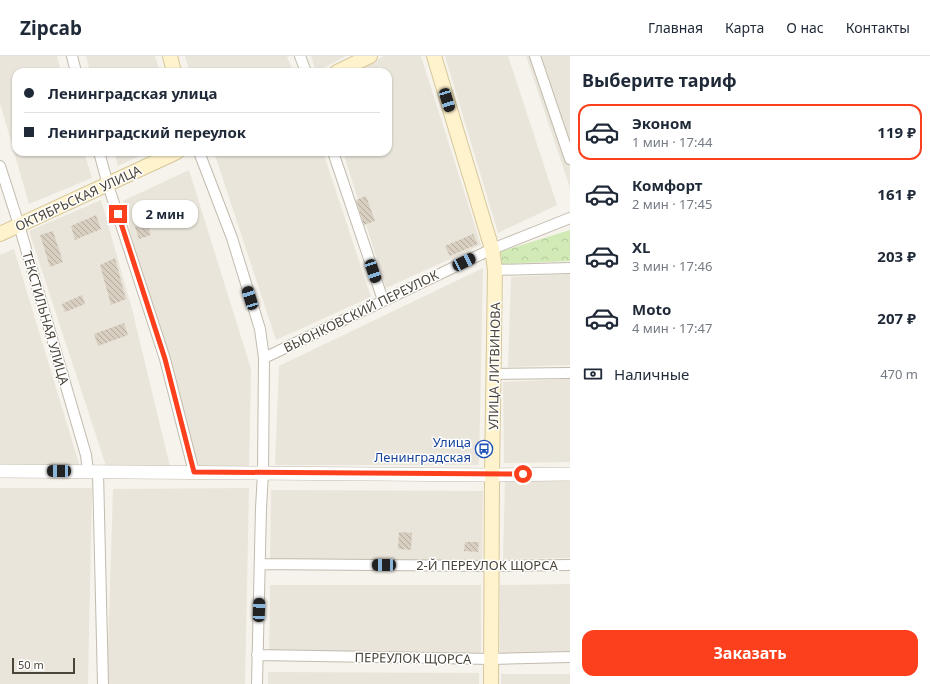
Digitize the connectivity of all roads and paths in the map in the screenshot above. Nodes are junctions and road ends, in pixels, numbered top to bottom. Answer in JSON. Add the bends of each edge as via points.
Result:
{"nodes":[{"id":1,"x":72,"y":56,"type":"edge"},
{"id":2,"x":170,"y":56,"type":"edge"},
{"id":3,"x":300,"y":56,"type":"edge"},
{"id":4,"x":370,"y":56,"type":"edge"},
{"id":5,"x":434,"y":56,"type":"edge"},
{"id":6,"x":536,"y":56,"type":"edge"},
{"id":7,"x":75,"y":68,"type":"edge"},
{"id":8,"x":173,"y":68,"type":"edge"},
{"id":9,"x":304,"y":68,"type":"edge"},
{"id":10,"x":345,"y":68,"type":"edge"},
{"id":11,"x":100,"y":156,"type":"edge"},
{"id":12,"x":169,"y":156,"type":"edge"},
{"id":13,"x":201,"y":156,"type":"edge"},
{"id":14,"x":334,"y":156,"type":"edge"},
{"id":15,"x":570,"y":158,"type":"edge"},
{"id":16,"x":0,"y":166,"type":"edge"},
{"id":17,"x":108,"y":185,"type":"junction"},
{"id":18,"x":570,"y":218,"type":"edge"},
{"id":19,"x":19,"y":225,"type":"junction"},
{"id":20,"x":0,"y":234,"type":"edge"},
{"id":21,"x":492,"y":249,"type":"junction"},
{"id":22,"x":570,"y":268,"type":"edge"},
{"id":23,"x":495,"y":270,"type":"junction"},
{"id":24,"x":383,"y":300,"type":"junction"},
{"id":25,"x":264,"y":358,"type":"junction"},
{"id":26,"x":570,"y":373,"type":"edge"},
{"id":27,"x":494,"y":374,"type":"junction"},
{"id":28,"x":0,"y":471,"type":"edge"},
{"id":29,"x":93,"y":471,"type":"junction"},
{"id":30,"x":194,"y":472,"type":"junction"},
{"id":31,"x":264,"y":473,"type":"junction"},
{"id":32,"x":570,"y":474,"type":"edge"},
{"id":33,"x":492,"y":475,"type":"junction"},
{"id":34,"x":260,"y":564,"type":"junction"},
{"id":35,"x":570,"y":565,"type":"edge"},
{"id":36,"x":492,"y":566,"type":"junction"},
{"id":37,"x":257,"y":655,"type":"junction"},
{"id":38,"x":570,"y":657,"type":"edge"},
{"id":39,"x":492,"y":659,"type":"junction"},
{"id":40,"x":103,"y":684,"type":"edge"},
{"id":41,"x":257,"y":684,"type":"edge"},
{"id":42,"x":491,"y":684,"type":"edge"}],
"edges":[{"from":1,"to":7,"type":"street"},
{"from":2,"to":8,"type":"main road"},
{"from":3,"to":9,"type":"street"},
{"from":4,"to":10,"type":"main road"},
{"from":5,"to":21,"type":"main road","name":"УЛИЦА ЛИТВИНОВА"},
{"from":6,"to":15,"type":"street"},
{"from":11,"to":17,"type":"street"},
{"from":12,"to":17,"type":"main road","name":"ОКТЯБРЬСКАЯ УЛИЦА"},
{"from":13,"to":25,"type":"street","via":[[232,238],[260,329]]},
{"from":14,"to":24,"type":"street"},
{"from":16,"to":19,"type":"street","name":"ТЕКСТИЛЬНАЯ УЛИЦА"},
{"from":17,"to":19,"type":"main road","name":"ОКТЯБРЬСКАЯ УЛИЦА"},
{"from":17,"to":30,"type":"street","via":[[165,359]]},
{"from":18,"to":21,"type":"street","name":"ВЬЮНКОВСКИЙ ПЕРЕУЛОК"},
{"from":19,"to":20,"type":"main road","name":"ОКТЯБРЬСКАЯ УЛИЦА"},
{"from":19,"to":29,"type":"street","name":"ТЕКСТИЛЬНАЯ УЛИЦА","via":[[86,456]]},
{"from":21,"to":23,"type":"main road","name":"УЛИЦА ЛИТВИНОВА"},
{"from":21,"to":24,"type":"street","name":"ВЬЮНКОВСКИЙ ПЕРЕУЛОК"},
{"from":22,"to":23,"type":"street"},
{"from":23,"to":27,"type":"main road","name":"УЛИЦА ЛИТВИНОВА"},
{"from":24,"to":25,"type":"street","name":"ВЬЮНКОВСКИЙ ПЕРЕУЛОК"},
{"from":25,"to":31,"type":"street"},
{"from":26,"to":27,"type":"street"},
{"from":27,"to":33,"type":"main road","name":"УЛИЦА ЛИТВИНОВА"},
{"from":28,"to":29,"type":"street"},
{"from":29,"to":30,"type":"street"},
{"from":29,"to":40,"type":"street","name":"ТЕКСТИЛЬНАЯ УЛИЦА"},
{"from":30,"to":31,"type":"street"},
{"from":31,"to":33,"type":"street"},
{"from":31,"to":34,"type":"street"},
{"from":32,"to":33,"type":"street"},
{"from":33,"to":36,"type":"main road","name":"УЛИЦА ЛИТВИНОВА"},
{"from":34,"to":36,"type":"street","name":"2-Й ПЕРЕУЛОК ЩОРСА"},
{"from":34,"to":37,"type":"street"},
{"from":35,"to":36,"type":"street","name":"2-Й ПЕРЕУЛОК ЩОРСА"},
{"from":36,"to":39,"type":"main road","name":"УЛИЦА ЛИТВИНОВА"},
{"from":37,"to":39,"type":"street","name":"ПЕРЕУЛОК ЩОРСА"},
{"from":37,"to":41,"type":"street"},
{"from":38,"to":39,"type":"street","name":"ПЕРЕУЛОК ЩОРСА"},
{"from":39,"to":42,"type":"main road","name":"УЛИЦА ЛИТВИНОВА"}]}
